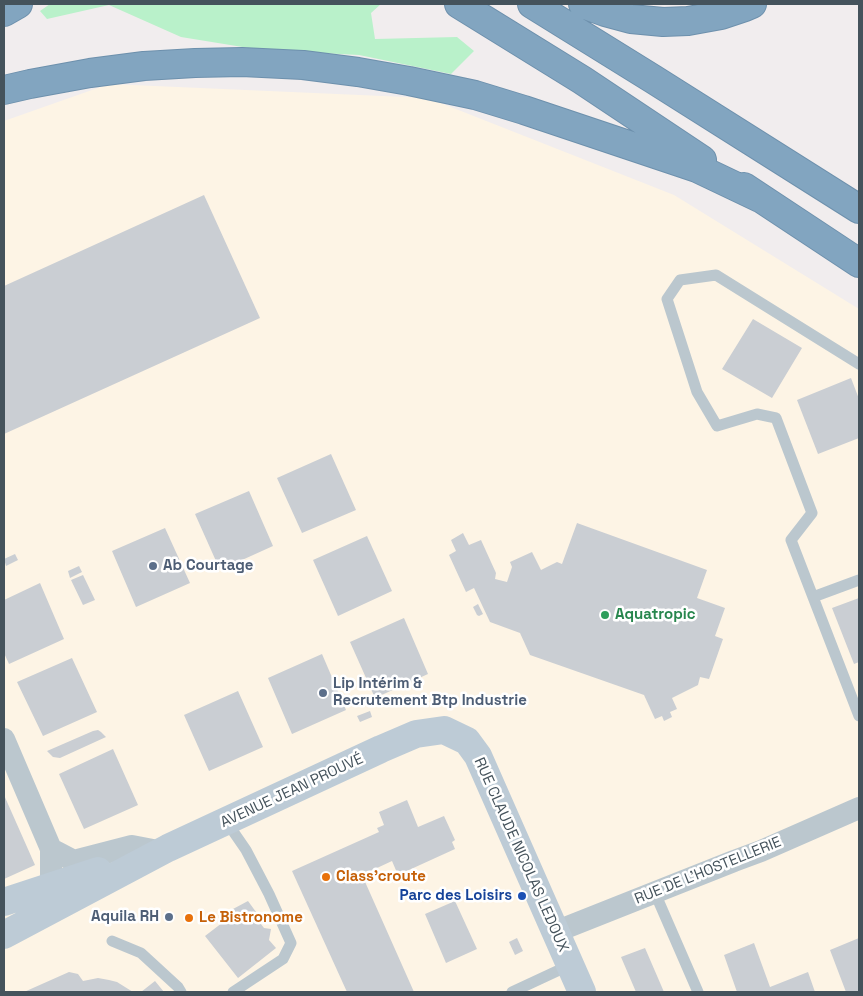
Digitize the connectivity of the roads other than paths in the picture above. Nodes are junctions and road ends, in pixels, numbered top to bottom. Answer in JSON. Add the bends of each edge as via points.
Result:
{"nodes":[{"id":1,"x":18,"y":4,"type":"edge"},
{"id":2,"x":459,"y":4,"type":"edge"},
{"id":3,"x":532,"y":4,"type":"edge"},
{"id":4,"x":583,"y":4,"type":"edge"},
{"id":5,"x":752,"y":4,"type":"edge"},
{"id":6,"x":4,"y":12,"type":"edge"},
{"id":7,"x":4,"y":90,"type":"edge"},
{"id":8,"x":760,"y":198,"type":"junction"},
{"id":9,"x":859,"y":209,"type":"edge"},
{"id":10,"x":859,"y":263,"type":"edge"},
{"id":11,"x":859,"y":364,"type":"edge"},
{"id":12,"x":859,"y":580,"type":"edge"},
{"id":13,"x":813,"y":597,"type":"junction"},
{"id":14,"x":859,"y":716,"type":"edge"},
{"id":15,"x":416,"y":734,"type":"joint"},
{"id":16,"x":4,"y":739,"type":"edge"},
{"id":17,"x":859,"y":808,"type":"edge"},
{"id":18,"x":226,"y":821,"type":"junction"},
{"id":19,"x":51,"y":849,"type":"junction"},
{"id":20,"x":163,"y":849,"type":"junction"},
{"id":21,"x":655,"y":893,"type":"junction"},
{"id":22,"x":72,"y":896,"type":"junction"},
{"id":23,"x":4,"y":902,"type":"edge"},
{"id":24,"x":555,"y":932,"type":"junction"},
{"id":25,"x":4,"y":935,"type":"edge"},
{"id":26,"x":112,"y":941,"type":"dead end"},
{"id":27,"x":570,"y":965,"type":"junction"},
{"id":28,"x":181,"y":992,"type":"edge"},
{"id":29,"x":233,"y":992,"type":"edge"},
{"id":30,"x":512,"y":992,"type":"edge"},
{"id":31,"x":582,"y":992,"type":"edge"},
{"id":32,"x":698,"y":992,"type":"edge"}],
"edges":[{"from":1,"to":6,"type":"highway"},
{"from":2,"to":8,"type":"highway","via":[[582,80]]},
{"from":3,"to":9,"type":"highway"},
{"from":4,"to":5,"type":"highway","via":[[632,19],[663,22],[721,15]]},
{"from":7,"to":8,"type":"highway","via":[[117,69],[195,63],[303,65],[358,72],[475,95],[524,110],[697,168]]},
{"from":8,"to":10,"type":"highway"},
{"from":11,"to":13,"type":"lane","via":[[716,275],[680,280],[667,299],[697,392],[717,426],[757,414],[776,418],[812,513],[791,540]]},
{"from":12,"to":13,"type":"lane"},
{"from":13,"to":14,"type":"lane"},
{"from":15,"to":18,"type":"street","name":"AVENUE JEAN PROUVÉ"},
{"from":15,"to":24,"type":"street","name":"RUE CLAUDE NICOLAS LEDOUX","via":[[444,730],[466,741],[478,756]]},
{"from":16,"to":19,"type":"street"},
{"from":17,"to":21,"type":"street","name":"RUE DE L'HOSTELLERIE"},
{"from":18,"to":20,"type":"street","name":"AVENUE JEAN PROUVÉ"},
{"from":18,"to":29,"type":"lane","via":[[246,850],[291,943],[283,959]]},
{"from":19,"to":20,"type":"street","via":[[74,861],[132,846]]},
{"from":19,"to":22,"type":"street","via":[[52,878]]},
{"from":20,"to":22,"type":"street","name":"AVENUE JEAN PROUVÉ"},
{"from":21,"to":24,"type":"street","name":"RUE DE L'HOSTELLERIE"},
{"from":21,"to":32,"type":"lane"},
{"from":22,"to":23,"type":"street","name":"AVENUE JEAN PROUVÉ"},
{"from":22,"to":25,"type":"street","name":"AVENUE JEAN PROUVÉ"},
{"from":24,"to":27,"type":"street","name":"RUE CLAUDE NICOLAS LEDOUX"},
{"from":26,"to":28,"type":"lane","via":[[141,953]]},
{"from":27,"to":30,"type":"lane"},
{"from":27,"to":31,"type":"street","name":"RUE CLAUDE NICOLAS LEDOUX"}]}
